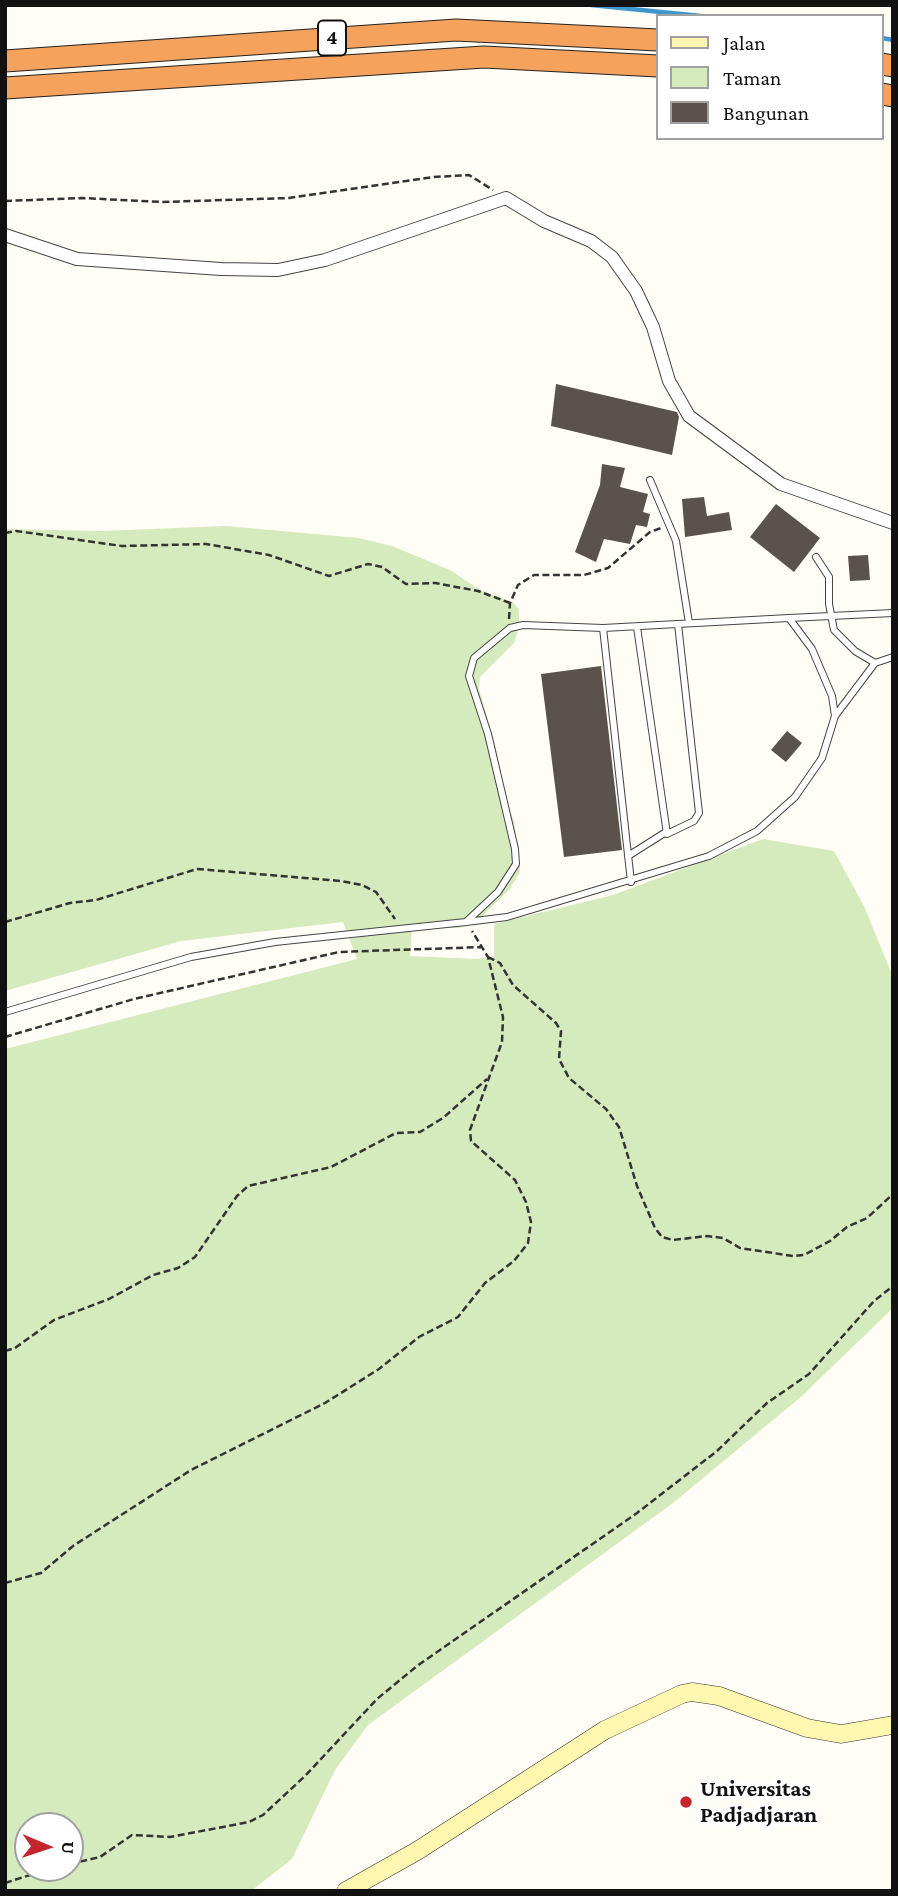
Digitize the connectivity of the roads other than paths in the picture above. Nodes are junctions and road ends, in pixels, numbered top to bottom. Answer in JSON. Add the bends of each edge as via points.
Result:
{"nodes":[{"id":1,"x":656,"y":40,"type":"edge"},
{"id":2,"x":5,"y":61,"type":"edge"},
{"id":3,"x":656,"y":66,"type":"edge"},
{"id":4,"x":5,"y":88,"type":"edge"},
{"id":5,"x":5,"y":235,"type":"edge"},
{"id":6,"x":650,"y":480,"type":"dead end"},
{"id":7,"x":893,"y":523,"type":"edge"},
{"id":8,"x":816,"y":557,"type":"dead end"},
{"id":9,"x":893,"y":613,"type":"edge"},
{"id":10,"x":831,"y":615,"type":"junction"},
{"id":11,"x":789,"y":618,"type":"junction"},
{"id":12,"x":689,"y":623,"type":"junction"},
{"id":13,"x":678,"y":624,"type":"junction"},
{"id":14,"x":637,"y":626,"type":"junction"},
{"id":15,"x":603,"y":628,"type":"junction"},
{"id":16,"x":893,"y":657,"type":"edge"},
{"id":17,"x":875,"y":663,"type":"junction"},
{"id":18,"x":835,"y":716,"type":"junction"},
{"id":19,"x":666,"y":832,"type":"junction"},
{"id":20,"x":628,"y":856,"type":"junction"},
{"id":21,"x":631,"y":882,"type":"junction"},
{"id":22,"x":466,"y":922,"type":"junction"},
{"id":23,"x":5,"y":1012,"type":"edge"},
{"id":24,"x":893,"y":1725,"type":"edge"},
{"id":25,"x":346,"y":1891,"type":"edge"}],
"edges":[{"from":1,"to":2,"type":"highway","number":"4","via":[[456,30]]},
{"from":3,"to":4,"type":"highway","number":"4","via":[[484,57]]},
{"from":5,"to":7,"type":"street","via":[[77,259],[278,270],[325,260],[506,198],[612,257],[636,291],[653,327],[669,381],[690,416],[781,484]]},
{"from":6,"to":12,"type":"lane","via":[[671,525]]},
{"from":8,"to":10,"type":"lane","via":[[828,577]]},
{"from":9,"to":10,"type":"lane"},
{"from":10,"to":11,"type":"lane"},
{"from":10,"to":17,"type":"lane","via":[[834,630],[855,652]]},
{"from":11,"to":12,"type":"lane"},
{"from":11,"to":18,"type":"lane","via":[[827,677]]},
{"from":12,"to":13,"type":"lane"},
{"from":13,"to":14,"type":"lane"},
{"from":13,"to":19,"type":"lane","via":[[699,813],[694,821]]},
{"from":14,"to":15,"type":"lane"},
{"from":14,"to":19,"type":"lane"},
{"from":15,"to":20,"type":"lane"},
{"from":15,"to":22,"type":"lane","via":[[510,628],[474,658],[468,676],[488,734],[516,864],[498,892]]},
{"from":16,"to":17,"type":"lane"},
{"from":17,"to":18,"type":"lane"},
{"from":18,"to":21,"type":"lane","via":[[822,758],[802,788],[757,831],[709,856]]},
{"from":19,"to":20,"type":"lane"},
{"from":20,"to":21,"type":"lane"},
{"from":21,"to":22,"type":"lane","via":[[507,917]]},
{"from":22,"to":23,"type":"lane","via":[[275,942],[191,957]]},
{"from":24,"to":25,"type":"main road","via":[[841,1734],[807,1728],[719,1696],[681,1694],[605,1730],[417,1851]]}]}
